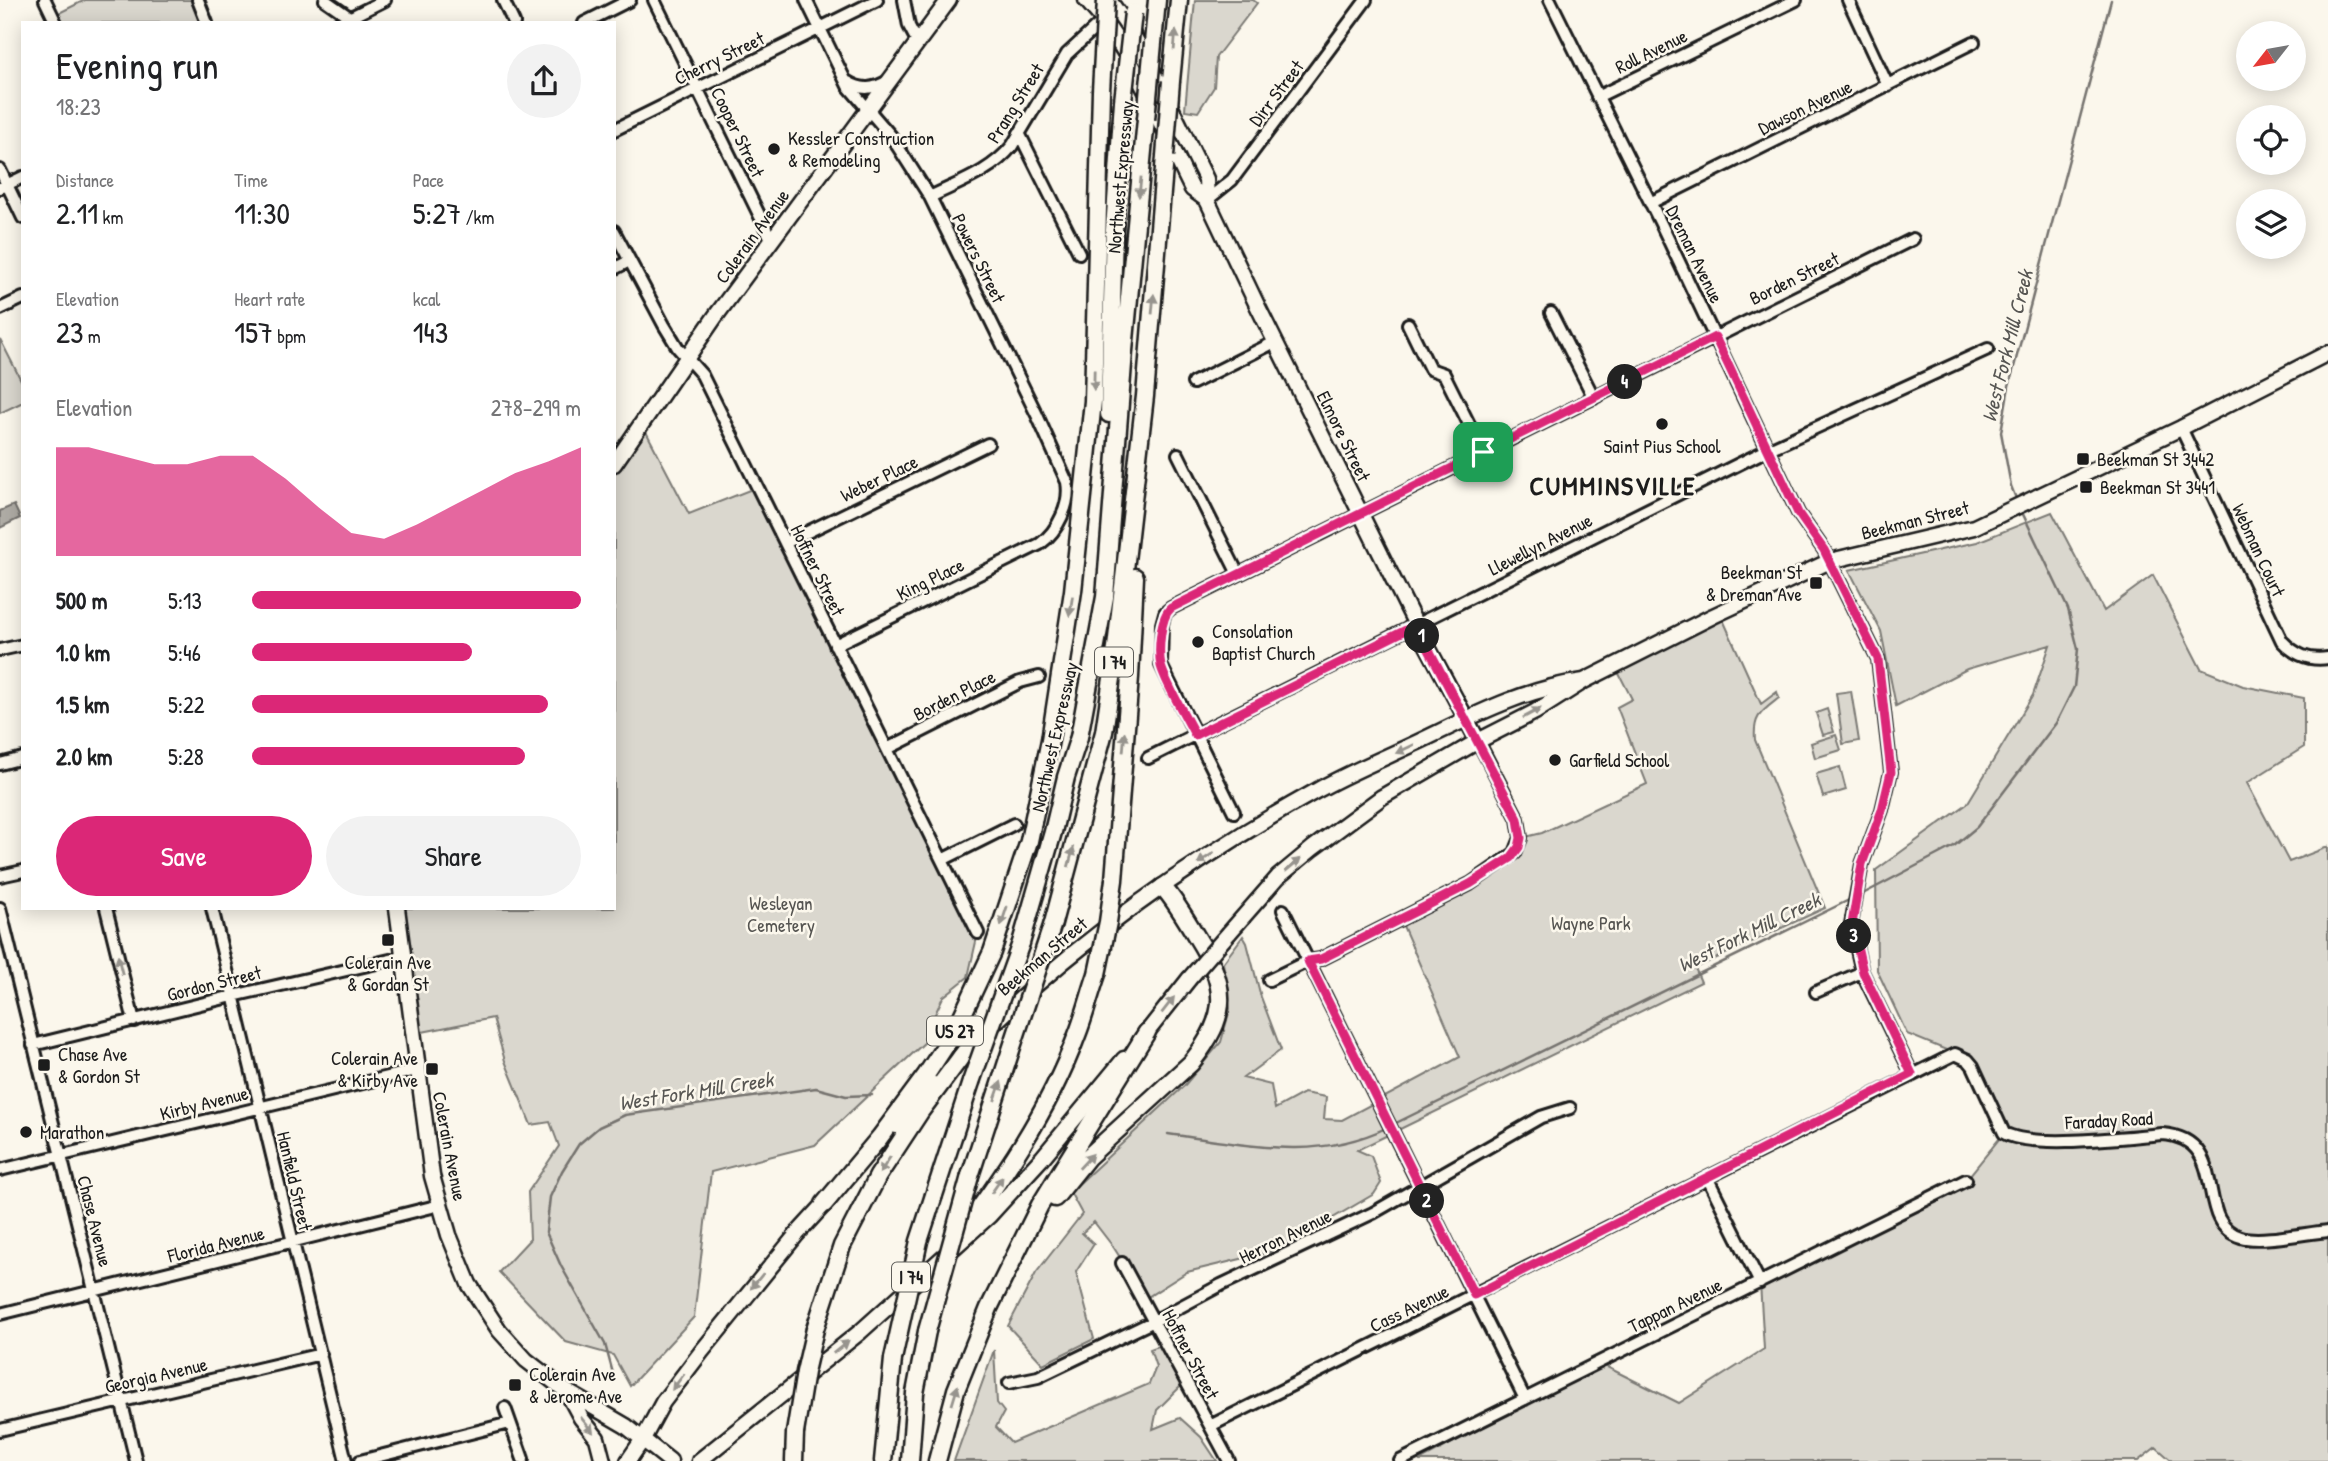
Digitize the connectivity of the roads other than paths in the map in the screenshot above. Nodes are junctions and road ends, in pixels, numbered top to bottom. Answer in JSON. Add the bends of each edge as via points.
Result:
{"nodes":[{"id":1,"x":45,"y":0,"type":"edge"},
{"id":2,"x":198,"y":0,"type":"edge"},
{"id":3,"x":325,"y":0,"type":"edge"},
{"id":4,"x":385,"y":0,"type":"edge"},
{"id":5,"x":503,"y":0,"type":"edge"},
{"id":6,"x":630,"y":0,"type":"edge"},
{"id":7,"x":654,"y":0,"type":"edge"},
{"id":8,"x":806,"y":0,"type":"edge"},
{"id":9,"x":877,"y":0,"type":"edge"},
{"id":10,"x":904,"y":0,"type":"edge"},
{"id":11,"x":948,"y":0,"type":"edge"},
{"id":12,"x":1086,"y":0,"type":"edge"},
{"id":13,"x":1134,"y":0,"type":"edge"},
{"id":14,"x":1157,"y":0,"type":"edge"},
{"id":15,"x":1179,"y":0,"type":"edge"},
{"id":16,"x":1366,"y":0,"type":"edge"},
{"id":17,"x":1550,"y":0,"type":"edge"},
{"id":18,"x":1796,"y":0,"type":"edge"},
{"id":19,"x":1848,"y":0,"type":"edge"},
{"id":20,"x":1110,"y":3,"type":"edge"},
{"id":21,"x":354,"y":20,"type":"edge"},
{"id":22,"x":1103,"y":20,"type":"junction"},
{"id":23,"x":55,"y":21,"type":"edge"},
{"id":24,"x":207,"y":21,"type":"edge"},
{"id":25,"x":513,"y":21,"type":"edge"},
{"id":26,"x":588,"y":21,"type":"edge"},
{"id":27,"x":820,"y":28,"type":"junction"},
{"id":28,"x":1974,"y":42,"type":"dead end"},
{"id":29,"x":918,"y":43,"type":"junction"},
{"id":30,"x":844,"y":77,"type":"junction"},
{"id":31,"x":891,"y":80,"type":"junction"},
{"id":32,"x":1888,"y":86,"type":"junction"},
{"id":33,"x":697,"y":89,"type":"junction"},
{"id":34,"x":1597,"y":97,"type":"junction"},
{"id":35,"x":869,"y":110,"type":"junction"},
{"id":36,"x":616,"y":129,"type":"edge"},
{"id":37,"x":1019,"y":133,"type":"junction"},
{"id":38,"x":1120,"y":138,"type":"junction"},
{"id":39,"x":0,"y":170,"type":"edge"},
{"id":40,"x":21,"y":178,"type":"edge"},
{"id":41,"x":3,"y":186,"type":"edge"},
{"id":42,"x":930,"y":197,"type":"junction"},
{"id":43,"x":1207,"y":200,"type":"junction"},
{"id":44,"x":1650,"y":203,"type":"junction"},
{"id":45,"x":21,"y":215,"type":"edge"},
{"id":46,"x":616,"y":234,"type":"edge"},
{"id":47,"x":1913,"y":239,"type":"dead end"},
{"id":48,"x":772,"y":241,"type":"junction"},
{"id":49,"x":1079,"y":253,"type":"dead end"},
{"id":50,"x":629,"y":261,"type":"junction"},
{"id":51,"x":616,"y":268,"type":"edge"},
{"id":52,"x":21,"y":299,"type":"edge"},
{"id":53,"x":0,"y":309,"type":"edge"},
{"id":54,"x":1095,"y":312,"type":"junction"},
{"id":55,"x":1551,"y":313,"type":"dead end"},
{"id":56,"x":1408,"y":324,"type":"dead end"},
{"id":57,"x":1715,"y":337,"type":"junction"},
{"id":58,"x":1275,"y":342,"type":"junction"},
{"id":59,"x":1989,"y":349,"type":"dead end"},
{"id":60,"x":2328,"y":353,"type":"edge"},
{"id":61,"x":687,"y":358,"type":"junction"},
{"id":62,"x":1194,"y":383,"type":"dead end"},
{"id":63,"x":1145,"y":396,"type":"junction"},
{"id":64,"x":1594,"y":398,"type":"junction"},
{"id":65,"x":2181,"y":428,"type":"junction"},
{"id":66,"x":988,"y":444,"type":"dead end"},
{"id":67,"x":1768,"y":450,"type":"junction"},
{"id":68,"x":1483,"y":452,"type":"junction"},
{"id":69,"x":1178,"y":454,"type":"dead end"},
{"id":70,"x":616,"y":461,"type":"edge"},
{"id":71,"x":1113,"y":493,"type":"junction"},
{"id":72,"x":1360,"y":513,"type":"junction"},
{"id":73,"x":785,"y":543,"type":"junction"},
{"id":74,"x":1040,"y":544,"type":"joint"},
{"id":75,"x":1830,"y":561,"type":"junction"},
{"id":76,"x":1238,"y":574,"type":"junction"},
{"id":77,"x":1416,"y":625,"type":"junction"},
{"id":78,"x":21,"y":645,"type":"edge"},
{"id":79,"x":835,"y":645,"type":"junction"},
{"id":80,"x":0,"y":650,"type":"edge"},
{"id":81,"x":2328,"y":658,"type":"edge"},
{"id":82,"x":1039,"y":677,"type":"dead end"},
{"id":83,"x":1584,"y":681,"type":"junction"},
{"id":84,"x":1466,"y":718,"type":"junction"},
{"id":85,"x":1195,"y":735,"type":"junction"},
{"id":86,"x":1478,"y":741,"type":"junction"},
{"id":87,"x":887,"y":749,"type":"junction"},
{"id":88,"x":1148,"y":758,"type":"dead end"},
{"id":89,"x":21,"y":759,"type":"edge"},
{"id":90,"x":0,"y":764,"type":"edge"},
{"id":91,"x":1234,"y":812,"type":"dead end"},
{"id":92,"x":1014,"y":824,"type":"dead end"},
{"id":93,"x":942,"y":860,"type":"junction"},
{"id":94,"x":21,"y":871,"type":"edge"},
{"id":95,"x":0,"y":876,"type":"edge"},
{"id":96,"x":1163,"y":887,"type":"junction"},
{"id":97,"x":0,"y":908,"type":"edge"},
{"id":98,"x":106,"y":910,"type":"edge"},
{"id":99,"x":212,"y":910,"type":"edge"},
{"id":100,"x":397,"y":910,"type":"edge"},
{"id":101,"x":1283,"y":911,"type":"dead end"},
{"id":102,"x":978,"y":933,"type":"dead end"},
{"id":103,"x":403,"y":957,"type":"junction"},
{"id":104,"x":1308,"y":961,"type":"junction"},
{"id":105,"x":1863,"y":972,"type":"junction"},
{"id":106,"x":1269,"y":981,"type":"dead end"},
{"id":107,"x":1816,"y":992,"type":"dead end"},
{"id":108,"x":233,"y":996,"type":"junction"},
{"id":109,"x":134,"y":1021,"type":"junction"},
{"id":110,"x":1147,"y":1032,"type":"junction"},
{"id":111,"x":33,"y":1045,"type":"junction"},
{"id":112,"x":967,"y":1049,"type":"junction"},
{"id":113,"x":1961,"y":1056,"type":"joint"},
{"id":114,"x":417,"y":1070,"type":"junction"},
{"id":115,"x":1912,"y":1074,"type":"junction"},
{"id":116,"x":260,"y":1108,"type":"junction"},
{"id":117,"x":1570,"y":1108,"type":"dead end"},
{"id":118,"x":61,"y":1156,"type":"junction"},
{"id":119,"x":0,"y":1170,"type":"edge"},
{"id":120,"x":1707,"y":1179,"type":"junction"},
{"id":121,"x":1966,"y":1180,"type":"dead end"},
{"id":122,"x":1420,"y":1186,"type":"junction"},
{"id":123,"x":824,"y":1204,"type":"junction"},
{"id":124,"x":440,"y":1205,"type":"junction"},
{"id":125,"x":2328,"y":1231,"type":"edge"},
{"id":126,"x":1028,"y":1233,"type":"junction"},
{"id":127,"x":292,"y":1243,"type":"junction"},
{"id":128,"x":942,"y":1259,"type":"junction"},
{"id":129,"x":1122,"y":1263,"type":"dead end"},
{"id":130,"x":1760,"y":1283,"type":"junction"},
{"id":131,"x":94,"y":1291,"type":"junction"},
{"id":132,"x":1474,"y":1295,"type":"junction"},
{"id":133,"x":0,"y":1314,"type":"edge"},
{"id":134,"x":1154,"y":1321,"type":"junction"},
{"id":135,"x":321,"y":1354,"type":"junction"},
{"id":136,"x":1009,"y":1383,"type":"dead end"},
{"id":137,"x":566,"y":1391,"type":"junction"},
{"id":138,"x":1525,"y":1399,"type":"junction"},
{"id":139,"x":121,"y":1401,"type":"junction"},
{"id":140,"x":505,"y":1408,"type":"dead end"},
{"id":141,"x":510,"y":1423,"type":"junction"},
{"id":142,"x":1210,"y":1426,"type":"junction"},
{"id":143,"x":0,"y":1430,"type":"edge"},
{"id":144,"x":643,"y":1439,"type":"junction"},
{"id":145,"x":523,"y":1459,"type":"dead end"},
{"id":146,"x":136,"y":1461,"type":"edge"},
{"id":147,"x":346,"y":1461,"type":"edge"},
{"id":148,"x":360,"y":1461,"type":"edge"},
{"id":149,"x":603,"y":1461,"type":"edge"},
{"id":150,"x":628,"y":1461,"type":"edge"},
{"id":151,"x":670,"y":1461,"type":"edge"},
{"id":152,"x":699,"y":1461,"type":"edge"},
{"id":153,"x":794,"y":1461,"type":"edge"},
{"id":154,"x":883,"y":1461,"type":"edge"},
{"id":155,"x":910,"y":1461,"type":"edge"},
{"id":156,"x":937,"y":1461,"type":"edge"},
{"id":157,"x":1229,"y":1461,"type":"edge"},
{"id":158,"x":1400,"y":1461,"type":"edge"}],
"edges":[{"from":1,"to":23,"type":"street"},
{"from":2,"to":24,"type":"street"},
{"from":3,"to":21,"type":"street"},
{"from":4,"to":21,"type":"street"},
{"from":5,"to":25,"type":"street"},
{"from":6,"to":26,"type":"street"},
{"from":7,"to":33,"type":"street","name":"Cooper Street"},
{"from":8,"to":27,"type":"street","name":"Powers Street"},
{"from":9,"to":27,"type":"street","name":"Cherry Street"},
{"from":10,"to":29,"type":"street"},
{"from":11,"to":29,"type":"main road","name":"Colerain Avenue"},
{"from":12,"to":22,"type":"main road","name":"Elmore Street"},
{"from":13,"to":38,"type":"highway","bridge":true},
{"from":14,"to":71,"type":"highway","name":"Northwest Expressway","number":"I 74","one_way":true,"bridge":true},
{"from":63,"to":15,"type":"highway","number":"I 74","one_way":true,"bridge":true},
{"from":16,"to":43,"type":"street","name":"Dirr Street","via":[[1232,180]]},
{"from":17,"to":34,"type":"street","name":"Dreman Avenue"},
{"from":18,"to":34,"type":"street","name":"Roll Avenue"},
{"from":19,"to":32,"type":"street"},
{"from":20,"to":22,"type":"street","name":"Prang Street"},
{"from":20,"to":43,"type":"main road","name":"Elmore Street","via":[[1139,45],[1206,179]]},
{"from":20,"to":54,"type":"highway","bridge":true,"via":[[1101,91]]},
{"from":22,"to":37,"type":"street","name":"Prang Street","via":[[1067,54]]},
{"from":22,"to":43,"type":"main road","name":"Elmore Street","via":[[1127,58],[1192,189]]},
{"from":27,"to":30,"type":"street","name":"Powers Street"},
{"from":27,"to":33,"type":"street","name":"Cherry Street"},
{"from":28,"to":32,"type":"street","name":"Dawson Avenue"},
{"from":29,"to":31,"type":"main road","name":"Colerain Avenue"},
{"from":30,"to":31,"type":"street","via":[[866,89]]},
{"from":30,"to":35,"type":"street","name":"Powers Street"},
{"from":31,"to":35,"type":"main road","name":"Colerain Avenue"},
{"from":32,"to":44,"type":"street","name":"Dawson Avenue"},
{"from":33,"to":36,"type":"street","name":"Cherry Street"},
{"from":33,"to":48,"type":"street","name":"Cooper Street"},
{"from":34,"to":44,"type":"street","name":"Dreman Avenue"},
{"from":35,"to":42,"type":"street","name":"Powers Street"},
{"from":35,"to":48,"type":"main road","name":"Colerain Avenue"},
{"from":37,"to":42,"type":"street","name":"Prang Street","via":[[998,161]]},
{"from":37,"to":49,"type":"street"},
{"from":38,"to":54,"type":"highway"},
{"from":38,"to":71,"type":"highway","via":[[1109,432]]},
{"from":39,"to":41,"type":"street"},
{"from":40,"to":41,"type":"street"},
{"from":41,"to":45,"type":"street"},
{"from":42,"to":74,"type":"street","name":"Powers Street","via":[[1067,482],[1063,512]]},
{"from":43,"to":58,"type":"main road","name":"Elmore Street"},
{"from":44,"to":57,"type":"street","name":"Dreman Avenue"},
{"from":46,"to":50,"type":"street","name":"Hoffner Street"},
{"from":47,"to":57,"type":"street","name":"Borden Street"},
{"from":48,"to":61,"type":"main road","name":"Colerain Avenue"},
{"from":50,"to":51,"type":"street"},
{"from":50,"to":61,"type":"street","name":"Hoffner Street"},
{"from":52,"to":53,"type":"street"},
{"from":54,"to":123,"type":"highway","number":"US 27","one_way":true,"via":[[1093,401],[1073,591],[1032,828],[992,952],[955,1031],[880,1136]]},
{"from":55,"to":64,"type":"street"},
{"from":56,"to":68,"type":"street","via":[[1430,369],[1444,374]]},
{"from":57,"to":64,"type":"street","name":"Borden Street"},
{"from":57,"to":67,"type":"street","name":"Dreman Avenue"},
{"from":58,"to":62,"type":"street"},
{"from":58,"to":72,"type":"main road","name":"Elmore Street"},
{"from":59,"to":67,"type":"street","name":"Llewellyn Avenue"},
{"from":60,"to":65,"type":"main road","name":"Beekman Street"},
{"from":61,"to":70,"type":"main road","name":"Colerain Avenue"},
{"from":61,"to":73,"type":"street","name":"Hoffner Street","via":[[702,375]]},
{"from":128,"to":63,"type":"highway","one_way":true,"bridge":true,"via":[[1000,1181],[1043,1110],[1078,1034],[1097,974],[1114,880]]},
{"from":155,"to":63,"type":"highway","number":"I 74","one_way":true,"bridge":true,"via":[[915,1393],[927,1331],[970,1175],[1053,923],[1104,732]]},
{"from":64,"to":68,"type":"street","name":"Borden Street"},
{"from":65,"to":75,"type":"main road","name":"Beekman Street","via":[[1960,531]]},
{"from":65,"to":81,"type":"street","name":"Webman Court","via":[[2282,641],[2305,657]]},
{"from":66,"to":73,"type":"street","name":"Weber Place"},
{"from":67,"to":75,"type":"street","name":"Dreman Avenue","via":[[1798,513]]},
{"from":67,"to":77,"type":"street","name":"Llewellyn Avenue"},
{"from":68,"to":72,"type":"street","name":"Borden Street"},
{"from":69,"to":76,"type":"street"},
{"from":71,"to":154,"type":"highway","name":"Northwest Expressway","number":"I 74","bridge":true,"via":[[1105,597],[1079,737],[1021,943],[919,1241],[893,1359]]},
{"from":72,"to":76,"type":"street","name":"Borden Street"},
{"from":72,"to":77,"type":"main road","name":"Elmore Street"},
{"from":73,"to":79,"type":"street","name":"Hoffner Street"},
{"from":74,"to":79,"type":"street","name":"King Place"},
{"from":75,"to":83,"type":"main road","name":"Beekman Street"},
{"from":75,"to":105,"type":"street","name":"Dreman Avenue","via":[[1878,659],[1891,758],[1889,786],[1862,864],[1852,915]]},
{"from":76,"to":85,"type":"street","name":"Borden Street","via":[[1165,613],[1161,624],[1161,665]]},
{"from":77,"to":84,"type":"main road","name":"Elmore Street"},
{"from":77,"to":85,"type":"street","name":"Llewellyn Avenue"},
{"from":78,"to":80,"type":"street"},
{"from":79,"to":87,"type":"street","name":"Hoffner Street"},
{"from":82,"to":87,"type":"street","name":"Borden Place","via":[[1020,682]]},
{"from":83,"to":84,"type":"main road","name":"Beekman Street","via":[[1552,685]]},
{"from":86,"to":83,"type":"main road","name":"Beekman Street","one_way":true},
{"from":84,"to":86,"type":"main road","name":"Elmore Street"},
{"from":84,"to":96,"type":"main road","name":"Beekman Street","one_way":true,"via":[[1316,791]]},
{"from":85,"to":88,"type":"street","name":"Llewellyn Avenue"},
{"from":85,"to":91,"type":"street"},
{"from":86,"to":104,"type":"street","name":"Elmore Street","via":[[1518,819],[1521,838],[1511,858],[1470,884],[1321,959]]},
{"from":110,"to":86,"type":"main road","name":"Beekman Street","one_way":true,"bridge":true,"via":[[1279,877],[1382,797]]},
{"from":87,"to":93,"type":"street","name":"Hoffner Street"},
{"from":89,"to":90,"type":"street"},
{"from":92,"to":93,"type":"street"},
{"from":93,"to":102,"type":"street","name":"Hoffner Street"},
{"from":94,"to":95,"type":"street"},
{"from":96,"to":112,"type":"main road","name":"Beekman Street","via":[[1055,967]]},
{"from":126,"to":96,"type":"highway","one_way":true,"via":[[1088,1157],[1178,1077],[1211,1035],[1221,998],[1217,971]]},
{"from":97,"to":111,"type":"street","name":"Chase Avenue"},
{"from":109,"to":98,"type":"street","one_way":true},
{"from":99,"to":108,"type":"street","name":"Hanfield Street"},
{"from":100,"to":103,"type":"main road","name":"Colerain Avenue"},
{"from":101,"to":104,"type":"street"},
{"from":103,"to":108,"type":"street","name":"Gordon Street"},
{"from":103,"to":114,"type":"main road","name":"Colerain Avenue"},
{"from":104,"to":106,"type":"street"},
{"from":104,"to":122,"type":"street"},
{"from":105,"to":107,"type":"street"},
{"from":105,"to":115,"type":"street","name":"Dreman Avenue"},
{"from":108,"to":109,"type":"street","name":"Gordon Street"},
{"from":108,"to":116,"type":"street","name":"Hanfield Street"},
{"from":109,"to":111,"type":"street","name":"Gordon Street"},
{"from":110,"to":126,"type":"highway","via":[[1067,1159]]},
{"from":110,"to":128,"type":"main road","name":"Beekman Street","via":[[1042,1158]]},
{"from":111,"to":118,"type":"street","name":"Chase Avenue"},
{"from":112,"to":123,"type":"main road","name":"Beekman Street"},
{"from":112,"to":153,"type":"highway","one_way":true,"bridge":true,"via":[[878,1177],[842,1246],[805,1372]]},
{"from":113,"to":115,"type":"street","name":"Cass Avenue","via":[[1955,1054]]},
{"from":113,"to":125,"type":"street","name":"Faraday Road","via":[[1973,1066],[2004,1133],[2011,1137],[2045,1142],[2162,1134],[2180,1138],[2202,1156],[2216,1213],[2227,1230],[2254,1238]]},
{"from":114,"to":116,"type":"street","name":"Kirby Avenue"},
{"from":114,"to":124,"type":"main road","name":"Colerain Avenue"},
{"from":115,"to":120,"type":"street","name":"Cass Avenue"},
{"from":116,"to":118,"type":"street","name":"Kirby Avenue"},
{"from":116,"to":127,"type":"street","name":"Hanfield Street"},
{"from":117,"to":122,"type":"street","name":"Herron Avenue","via":[[1541,1117]]},
{"from":118,"to":119,"type":"street","name":"Kirby Avenue"},
{"from":118,"to":131,"type":"street","name":"Chase Avenue"},
{"from":120,"to":130,"type":"street"},
{"from":120,"to":132,"type":"street","name":"Cass Avenue"},
{"from":121,"to":130,"type":"street","name":"Tappan Avenue"},
{"from":122,"to":132,"type":"street"},
{"from":122,"to":134,"type":"street","name":"Herron Avenue"},
{"from":123,"to":144,"type":"main road","name":"Beekman Street","number":"US 27","one_way":true,"via":[[702,1350],[663,1402]]},
{"from":124,"to":127,"type":"street","name":"Florida Avenue"},
{"from":124,"to":137,"type":"main road","name":"Colerain Avenue","via":[[457,1257],[483,1308],[509,1343]]},
{"from":156,"to":126,"type":"highway","one_way":true,"via":[[972,1347]]},
{"from":127,"to":131,"type":"street","name":"Florida Avenue"},
{"from":127,"to":135,"type":"street","name":"Hanfield Street"},
{"from":152,"to":128,"type":"main road","name":"Beekman Street","one_way":true,"via":[[860,1332]]},
{"from":129,"to":134,"type":"street","name":"Hoffner Street"},
{"from":130,"to":138,"type":"street","name":"Tappan Avenue"},
{"from":131,"to":133,"type":"street","name":"Florida Avenue"},
{"from":131,"to":139,"type":"street","name":"Chase Avenue"},
{"from":132,"to":138,"type":"street"},
{"from":132,"to":142,"type":"street","name":"Cass Avenue"},
{"from":134,"to":136,"type":"street","name":"Herron Avenue","via":[[1038,1377]]},
{"from":134,"to":142,"type":"street","name":"Hoffner Street"},
{"from":135,"to":139,"type":"street","name":"Georgia Avenue"},
{"from":135,"to":147,"type":"street","name":"Hanfield Street"},
{"from":137,"to":144,"type":"main road","name":"Colerain Avenue"},
{"from":137,"to":149,"type":"main road","one_way":true,"via":[[597,1438]]},
{"from":138,"to":158,"type":"street","name":"Tappan Avenue"},
{"from":139,"to":143,"type":"street","name":"Georgia Avenue"},
{"from":139,"to":146,"type":"street","name":"Chase Avenue"},
{"from":140,"to":141,"type":"street"},
{"from":141,"to":145,"type":"street"},
{"from":141,"to":148,"type":"street"},
{"from":142,"to":157,"type":"street","name":"Hoffner Street"},
{"from":144,"to":150,"type":"main road","name":"Beekman Street","number":"US 27"},
{"from":144,"to":151,"type":"main road","name":"Colerain Avenue"}]}
